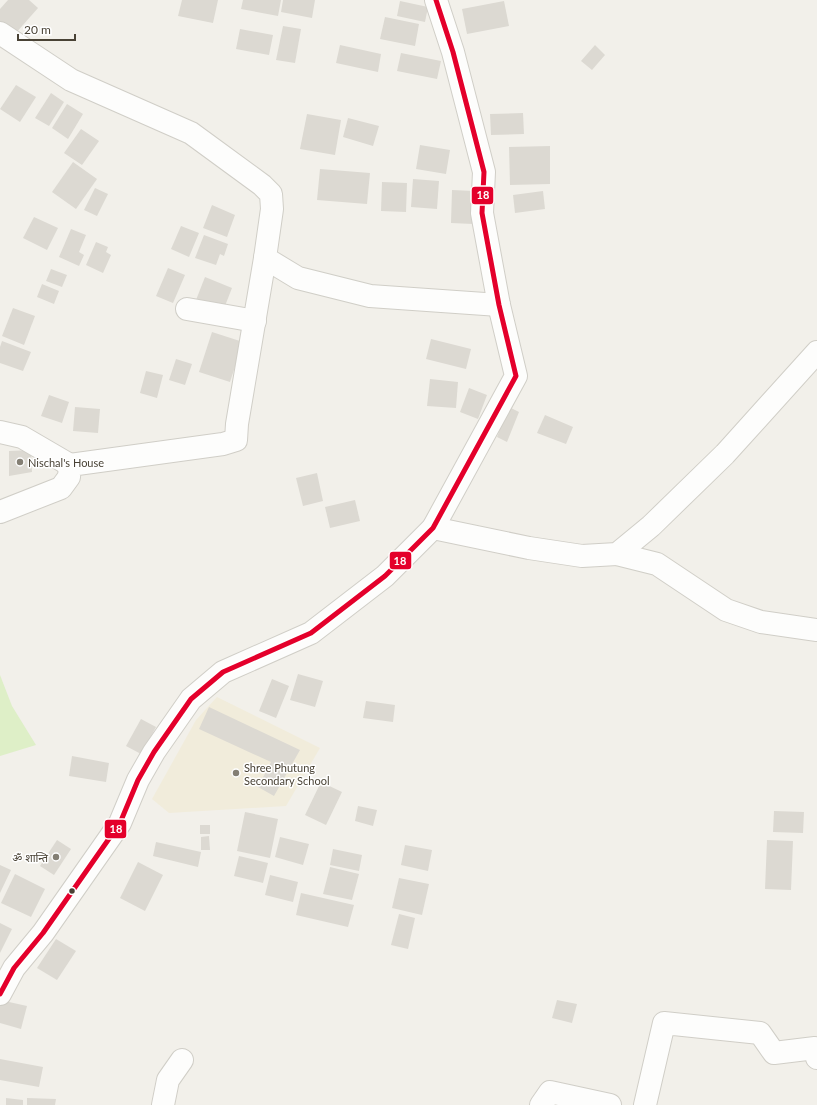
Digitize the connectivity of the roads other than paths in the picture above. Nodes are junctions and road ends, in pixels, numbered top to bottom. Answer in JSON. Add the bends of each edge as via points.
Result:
{"nodes":[{"id":1,"x":436,"y":0,"type":"edge"},
{"id":2,"x":0,"y":33,"type":"edge"},
{"id":3,"x":265,"y":258,"type":"junction"},
{"id":4,"x":499,"y":305,"type":"junction"},
{"id":5,"x":187,"y":309,"type":"dead end"},
{"id":6,"x":255,"y":320,"type":"junction"},
{"id":7,"x":817,"y":352,"type":"edge"},
{"id":8,"x":0,"y":432,"type":"edge"},
{"id":9,"x":70,"y":465,"type":"junction"},
{"id":10,"x":0,"y":512,"type":"edge"},
{"id":11,"x":434,"y":528,"type":"junction"},
{"id":12,"x":617,"y":554,"type":"junction"},
{"id":13,"x":817,"y":630,"type":"edge"},
{"id":14,"x":0,"y":994,"type":"edge"},
{"id":15,"x":817,"y":1058,"type":"edge"},
{"id":16,"x":182,"y":1060,"type":"dead end"},
{"id":17,"x":163,"y":1105,"type":"edge"},
{"id":18,"x":541,"y":1105,"type":"edge"},
{"id":19,"x":610,"y":1105,"type":"edge"},
{"id":20,"x":646,"y":1105,"type":"edge"}],
"edges":[{"from":1,"to":4,"type":"street","via":[[453,52],[484,172],[482,213]]},
{"from":2,"to":3,"type":"street","via":[[70,80],[191,133],[262,185],[271,194],[272,209]]},
{"from":3,"to":4,"type":"street","via":[[298,278],[370,296]]},
{"from":3,"to":6,"type":"street"},
{"from":4,"to":11,"type":"street","via":[[516,376]]},
{"from":5,"to":6,"type":"street"},
{"from":6,"to":9,"type":"street","via":[[236,440],[223,444]]},
{"from":7,"to":12,"type":"street","via":[[725,454],[651,526]]},
{"from":8,"to":9,"type":"street","via":[[22,437]]},
{"from":9,"to":10,"type":"street","via":[[69,477],[61,488]]},
{"from":11,"to":12,"type":"street","via":[[582,556]]},
{"from":11,"to":14,"type":"street","via":[[386,576],[311,633],[223,672],[191,699],[154,752],[138,780],[120,823],[43,933],[14,968]]},
{"from":12,"to":13,"type":"street","via":[[657,564],[726,610],[761,622]]},
{"from":15,"to":20,"type":"street","via":[[815,1048],[774,1053],[760,1032],[664,1023]]},
{"from":16,"to":17,"type":"street","via":[[168,1080]]},
{"from":18,"to":19,"type":"street","via":[[550,1092]]}]}
